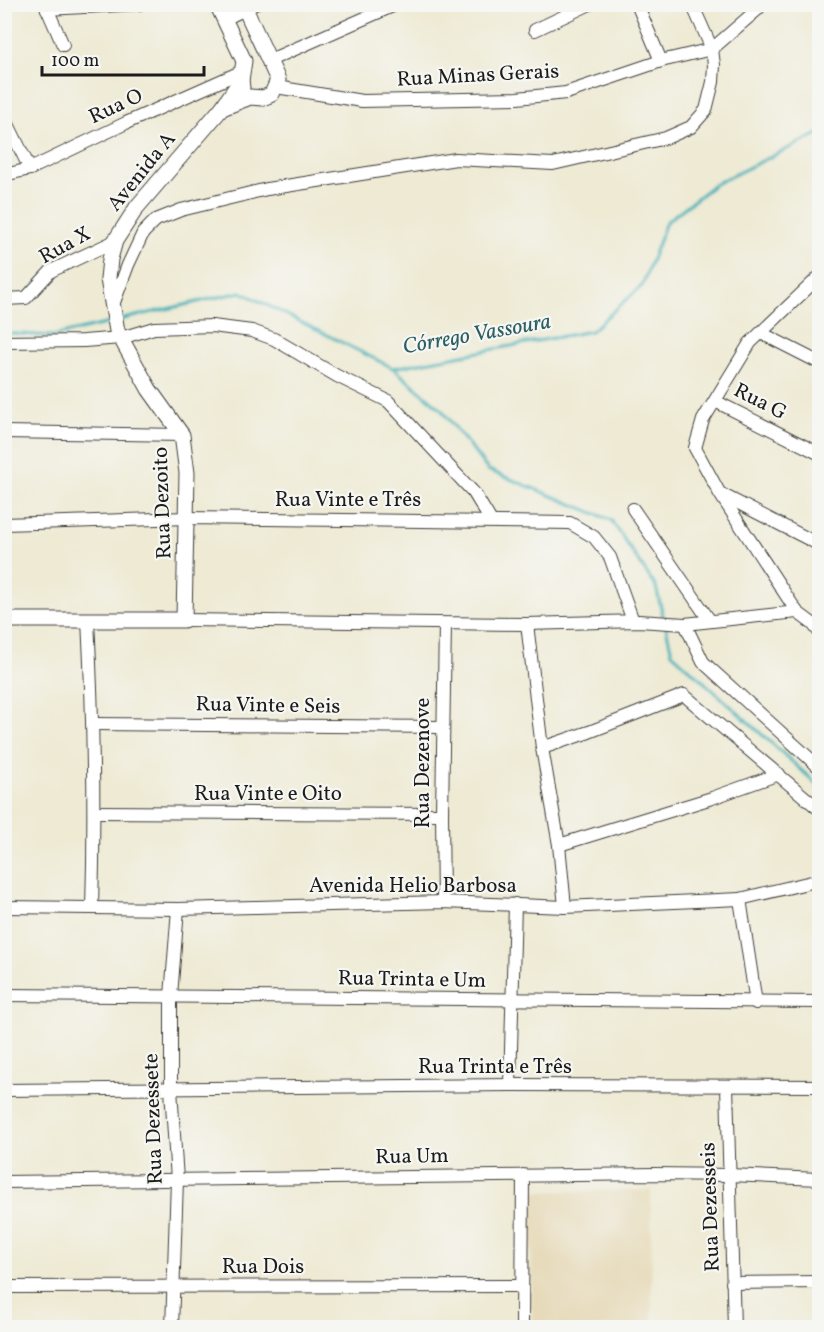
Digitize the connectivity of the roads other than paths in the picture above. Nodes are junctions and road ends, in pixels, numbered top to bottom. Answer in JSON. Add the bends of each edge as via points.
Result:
{"nodes":[{"id":1,"x":139,"y":4,"type":"edge"},
{"id":2,"x":217,"y":4,"type":"edge"},
{"id":3,"x":397,"y":4,"type":"edge"},
{"id":4,"x":590,"y":4,"type":"edge"},
{"id":5,"x":637,"y":4,"type":"edge"},
{"id":6,"x":692,"y":4,"type":"edge"},
{"id":7,"x":760,"y":4,"type":"edge"},
{"id":8,"x":248,"y":6,"type":"edge"},
{"id":9,"x":46,"y":7,"type":"edge"},
{"id":10,"x":225,"y":19,"type":"junction"},
{"id":11,"x":536,"y":30,"type":"dead end"},
{"id":12,"x":63,"y":45,"type":"dead end"},
{"id":13,"x":712,"y":49,"type":"junction"},
{"id":14,"x":270,"y":60,"type":"junction"},
{"id":15,"x":661,"y":61,"type":"junction"},
{"id":16,"x":242,"y":75,"type":"junction"},
{"id":17,"x":276,"y":87,"type":"junction"},
{"id":18,"x":250,"y":97,"type":"junction"},
{"id":19,"x":222,"y":108,"type":"junction"},
{"id":20,"x":4,"y":116,"type":"edge"},
{"id":21,"x":30,"y":170,"type":"junction"},
{"id":22,"x":4,"y":175,"type":"edge"},
{"id":23,"x":115,"y":241,"type":"junction"},
{"id":24,"x":819,"y":276,"type":"edge"},
{"id":25,"x":4,"y":299,"type":"edge"},
{"id":26,"x":113,"y":305,"type":"junction"},
{"id":27,"x":761,"y":333,"type":"junction"},
{"id":28,"x":119,"y":334,"type":"junction"},
{"id":29,"x":4,"y":342,"type":"edge"},
{"id":30,"x":819,"y":363,"type":"edge"},
{"id":31,"x":715,"y":401,"type":"junction"},
{"id":32,"x":4,"y":432,"type":"edge"},
{"id":33,"x":182,"y":435,"type":"junction"},
{"id":34,"x":819,"y":454,"type":"edge"},
{"id":35,"x":720,"y":494,"type":"junction"},
{"id":36,"x":633,"y":509,"type":"dead end"},
{"id":37,"x":187,"y":518,"type":"junction"},
{"id":38,"x":491,"y":521,"type":"junction"},
{"id":39,"x":4,"y":524,"type":"edge"},
{"id":40,"x":819,"y":545,"type":"edge"},
{"id":41,"x":797,"y":612,"type":"junction"},
{"id":42,"x":4,"y":620,"type":"edge"},
{"id":43,"x":88,"y":620,"type":"junction"},
{"id":44,"x":184,"y":620,"type":"junction"},
{"id":45,"x":636,"y":621,"type":"junction"},
{"id":46,"x":710,"y":621,"type":"junction"},
{"id":47,"x":445,"y":624,"type":"junction"},
{"id":48,"x":527,"y":624,"type":"junction"},
{"id":49,"x":686,"y":624,"type":"junction"},
{"id":50,"x":817,"y":628,"type":"edge"},
{"id":51,"x":94,"y":724,"type":"junction"},
{"id":52,"x":442,"y":727,"type":"junction"},
{"id":53,"x":542,"y":748,"type":"junction"},
{"id":54,"x":819,"y":768,"type":"edge"},
{"id":55,"x":778,"y":774,"type":"junction"},
{"id":56,"x":819,"y":810,"type":"edge"},
{"id":57,"x":95,"y":812,"type":"junction"},
{"id":58,"x":442,"y":814,"type":"junction"},
{"id":59,"x":559,"y":846,"type":"junction"},
{"id":60,"x":819,"y":880,"type":"edge"},
{"id":61,"x":740,"y":899,"type":"junction"},
{"id":62,"x":443,"y":902,"type":"junction"},
{"id":63,"x":515,"y":904,"type":"junction"},
{"id":64,"x":4,"y":907,"type":"edge"},
{"id":65,"x":565,"y":907,"type":"junction"},
{"id":66,"x":92,"y":908,"type":"junction"},
{"id":67,"x":178,"y":909,"type":"junction"},
{"id":68,"x":4,"y":995,"type":"edge"},
{"id":69,"x":171,"y":996,"type":"junction"},
{"id":70,"x":512,"y":1001,"type":"junction"},
{"id":71,"x":819,"y":1002,"type":"edge"},
{"id":72,"x":756,"y":1003,"type":"junction"},
{"id":73,"x":510,"y":1086,"type":"junction"},
{"id":74,"x":727,"y":1086,"type":"junction"},
{"id":75,"x":819,"y":1086,"type":"edge"},
{"id":76,"x":171,"y":1089,"type":"junction"},
{"id":77,"x":4,"y":1090,"type":"edge"},
{"id":78,"x":523,"y":1175,"type":"junction"},
{"id":79,"x":729,"y":1175,"type":"junction"},
{"id":80,"x":819,"y":1179,"type":"edge"},
{"id":81,"x":177,"y":1180,"type":"junction"},
{"id":82,"x":4,"y":1182,"type":"edge"},
{"id":83,"x":819,"y":1282,"type":"edge"},
{"id":84,"x":732,"y":1283,"type":"junction"},
{"id":85,"x":521,"y":1286,"type":"junction"},
{"id":86,"x":4,"y":1287,"type":"edge"},
{"id":87,"x":173,"y":1287,"type":"junction"},
{"id":88,"x":172,"y":1328,"type":"edge"},
{"id":89,"x":522,"y":1328,"type":"edge"},
{"id":90,"x":734,"y":1328,"type":"edge"}],
"edges":[{"from":1,"to":9,"type":"street"},
{"from":2,"to":10,"type":"main road"},
{"from":3,"to":14,"type":"street"},
{"from":4,"to":11,"type":"street"},
{"from":5,"to":15,"type":"street"},
{"from":6,"to":13,"type":"street"},
{"from":7,"to":13,"type":"street"},
{"from":8,"to":10,"type":"street"},
{"from":8,"to":14,"type":"main road"},
{"from":9,"to":12,"type":"street"},
{"from":10,"to":16,"type":"main road","via":[[243,61]]},
{"from":13,"to":15,"type":"street","name":"Rua Minas Gerais"},
{"from":13,"to":26,"type":"street","via":[[713,82],[706,110],[691,127],[666,138],[553,164],[456,159],[267,189],[181,210],[156,220],[143,233]]},
{"from":14,"to":17,"type":"main road","via":[[277,75]]},
{"from":15,"to":17,"type":"street","name":"Rua Minas Gerais","via":[[566,93],[517,98],[362,101]]},
{"from":16,"to":18,"type":"main road","via":[[242,89]]},
{"from":16,"to":19,"type":"main road","name":"Avenida A"},
{"from":16,"to":21,"type":"street","name":"Rua O","via":[[126,123]]},
{"from":17,"to":18,"type":"main road","name":"Avenida A","via":[[264,98]]},
{"from":18,"to":19,"type":"main road","name":"Avenida A"},
{"from":19,"to":23,"type":"main road","name":"Avenida A","via":[[137,207]]},
{"from":20,"to":21,"type":"street"},
{"from":21,"to":22,"type":"street","name":"Rua O"},
{"from":23,"to":25,"type":"street","name":"Rua X","via":[[51,271],[26,298]]},
{"from":23,"to":26,"type":"main road","name":"Avenida A","via":[[108,279]]},
{"from":24,"to":27,"type":"street"},
{"from":26,"to":28,"type":"main road","name":"Avenida A"},
{"from":27,"to":30,"type":"street"},
{"from":27,"to":31,"type":"street","via":[[750,343]]},
{"from":28,"to":29,"type":"street","via":[[84,341]]},
{"from":28,"to":33,"type":"main road","name":"Rua Dezoito","via":[[149,388]]},
{"from":28,"to":38,"type":"street","via":[[212,326],[252,330],[274,339],[388,401],[474,493]]},
{"from":31,"to":34,"type":"street","name":"Rua G"},
{"from":31,"to":35,"type":"street","via":[[703,420],[695,448]]},
{"from":32,"to":33,"type":"street"},
{"from":33,"to":37,"type":"main road","name":"Rua Dezoito"},
{"from":35,"to":40,"type":"street"},
{"from":35,"to":41,"type":"street"},
{"from":36,"to":46,"type":"street"},
{"from":37,"to":38,"type":"street","name":"Rua Vinte e Três"},
{"from":37,"to":39,"type":"street","name":"Rua Vinte e Três"},
{"from":37,"to":44,"type":"main road","name":"Rua Dezoito"},
{"from":38,"to":45,"type":"street","name":"Rua Vinte e Três","via":[[570,523],[594,537],[610,556]]},
{"from":41,"to":46,"type":"street"},
{"from":41,"to":50,"type":"street"},
{"from":42,"to":43,"type":"main road"},
{"from":43,"to":44,"type":"main road"},
{"from":43,"to":51,"type":"street"},
{"from":44,"to":47,"type":"street"},
{"from":45,"to":48,"type":"street"},
{"from":45,"to":49,"type":"street"},
{"from":46,"to":49,"type":"street"},
{"from":47,"to":48,"type":"street"},
{"from":47,"to":52,"type":"street","name":"Rua Dezenove"},
{"from":48,"to":53,"type":"street"},
{"from":49,"to":54,"type":"street","via":[[703,662]]},
{"from":51,"to":52,"type":"street","name":"Rua Vinte e Seis"},
{"from":51,"to":57,"type":"street"},
{"from":52,"to":58,"type":"street","name":"Rua Dezenove"},
{"from":53,"to":55,"type":"street","via":[[684,694]]},
{"from":53,"to":59,"type":"street"},
{"from":55,"to":56,"type":"street"},
{"from":55,"to":59,"type":"street"},
{"from":57,"to":58,"type":"street","name":"Rua Vinte e Oito"},
{"from":57,"to":66,"type":"street"},
{"from":58,"to":62,"type":"street","name":"Rua Dezenove"},
{"from":59,"to":65,"type":"street"},
{"from":60,"to":61,"type":"street","name":"Avenida Helio Barbosa"},
{"from":61,"to":65,"type":"street","name":"Avenida Helio Barbosa"},
{"from":61,"to":72,"type":"street"},
{"from":62,"to":63,"type":"street","name":"Avenida Helio Barbosa"},
{"from":62,"to":67,"type":"street","name":"Avenida Helio Barbosa"},
{"from":63,"to":65,"type":"street","name":"Avenida Helio Barbosa"},
{"from":63,"to":70,"type":"street"},
{"from":64,"to":66,"type":"street","name":"Avenida Helio Barbosa"},
{"from":66,"to":67,"type":"street","name":"Avenida Helio Barbosa"},
{"from":67,"to":69,"type":"street","name":"Rua Dezessete"},
{"from":68,"to":69,"type":"street","name":"Rua Trinta e Um"},
{"from":69,"to":70,"type":"street","name":"Rua Trinta e Um"},
{"from":69,"to":76,"type":"street","name":"Rua Dezessete"},
{"from":70,"to":72,"type":"street","name":"Rua Trinta e Um"},
{"from":70,"to":73,"type":"street"},
{"from":71,"to":72,"type":"street","name":"Rua Trinta e Um"},
{"from":73,"to":74,"type":"street","name":"Rua Trinta e Três"},
{"from":73,"to":76,"type":"street","name":"Rua Trinta e Três"},
{"from":74,"to":75,"type":"street","name":"Rua Trinta e Três"},
{"from":74,"to":79,"type":"street","name":"Rua Dezesseis"},
{"from":76,"to":77,"type":"street","name":"Rua Trinta e Três"},
{"from":76,"to":81,"type":"street","name":"Rua Dezessete"},
{"from":78,"to":79,"type":"street","name":"Rua Um"},
{"from":78,"to":81,"type":"street","name":"Rua Um"},
{"from":78,"to":85,"type":"street"},
{"from":79,"to":80,"type":"street","name":"Rua Um"},
{"from":79,"to":84,"type":"street","name":"Rua Dezesseis"},
{"from":81,"to":82,"type":"street","name":"Rua Um"},
{"from":81,"to":87,"type":"street","name":"Rua Dezessete"},
{"from":83,"to":84,"type":"street"},
{"from":84,"to":90,"type":"street","name":"Rua Dezesseis"},
{"from":85,"to":87,"type":"street","name":"Rua Dois"},
{"from":85,"to":89,"type":"street"},
{"from":86,"to":87,"type":"street","name":"Rua Dois"},
{"from":87,"to":88,"type":"street","name":"Rua Dezessete"}]}
